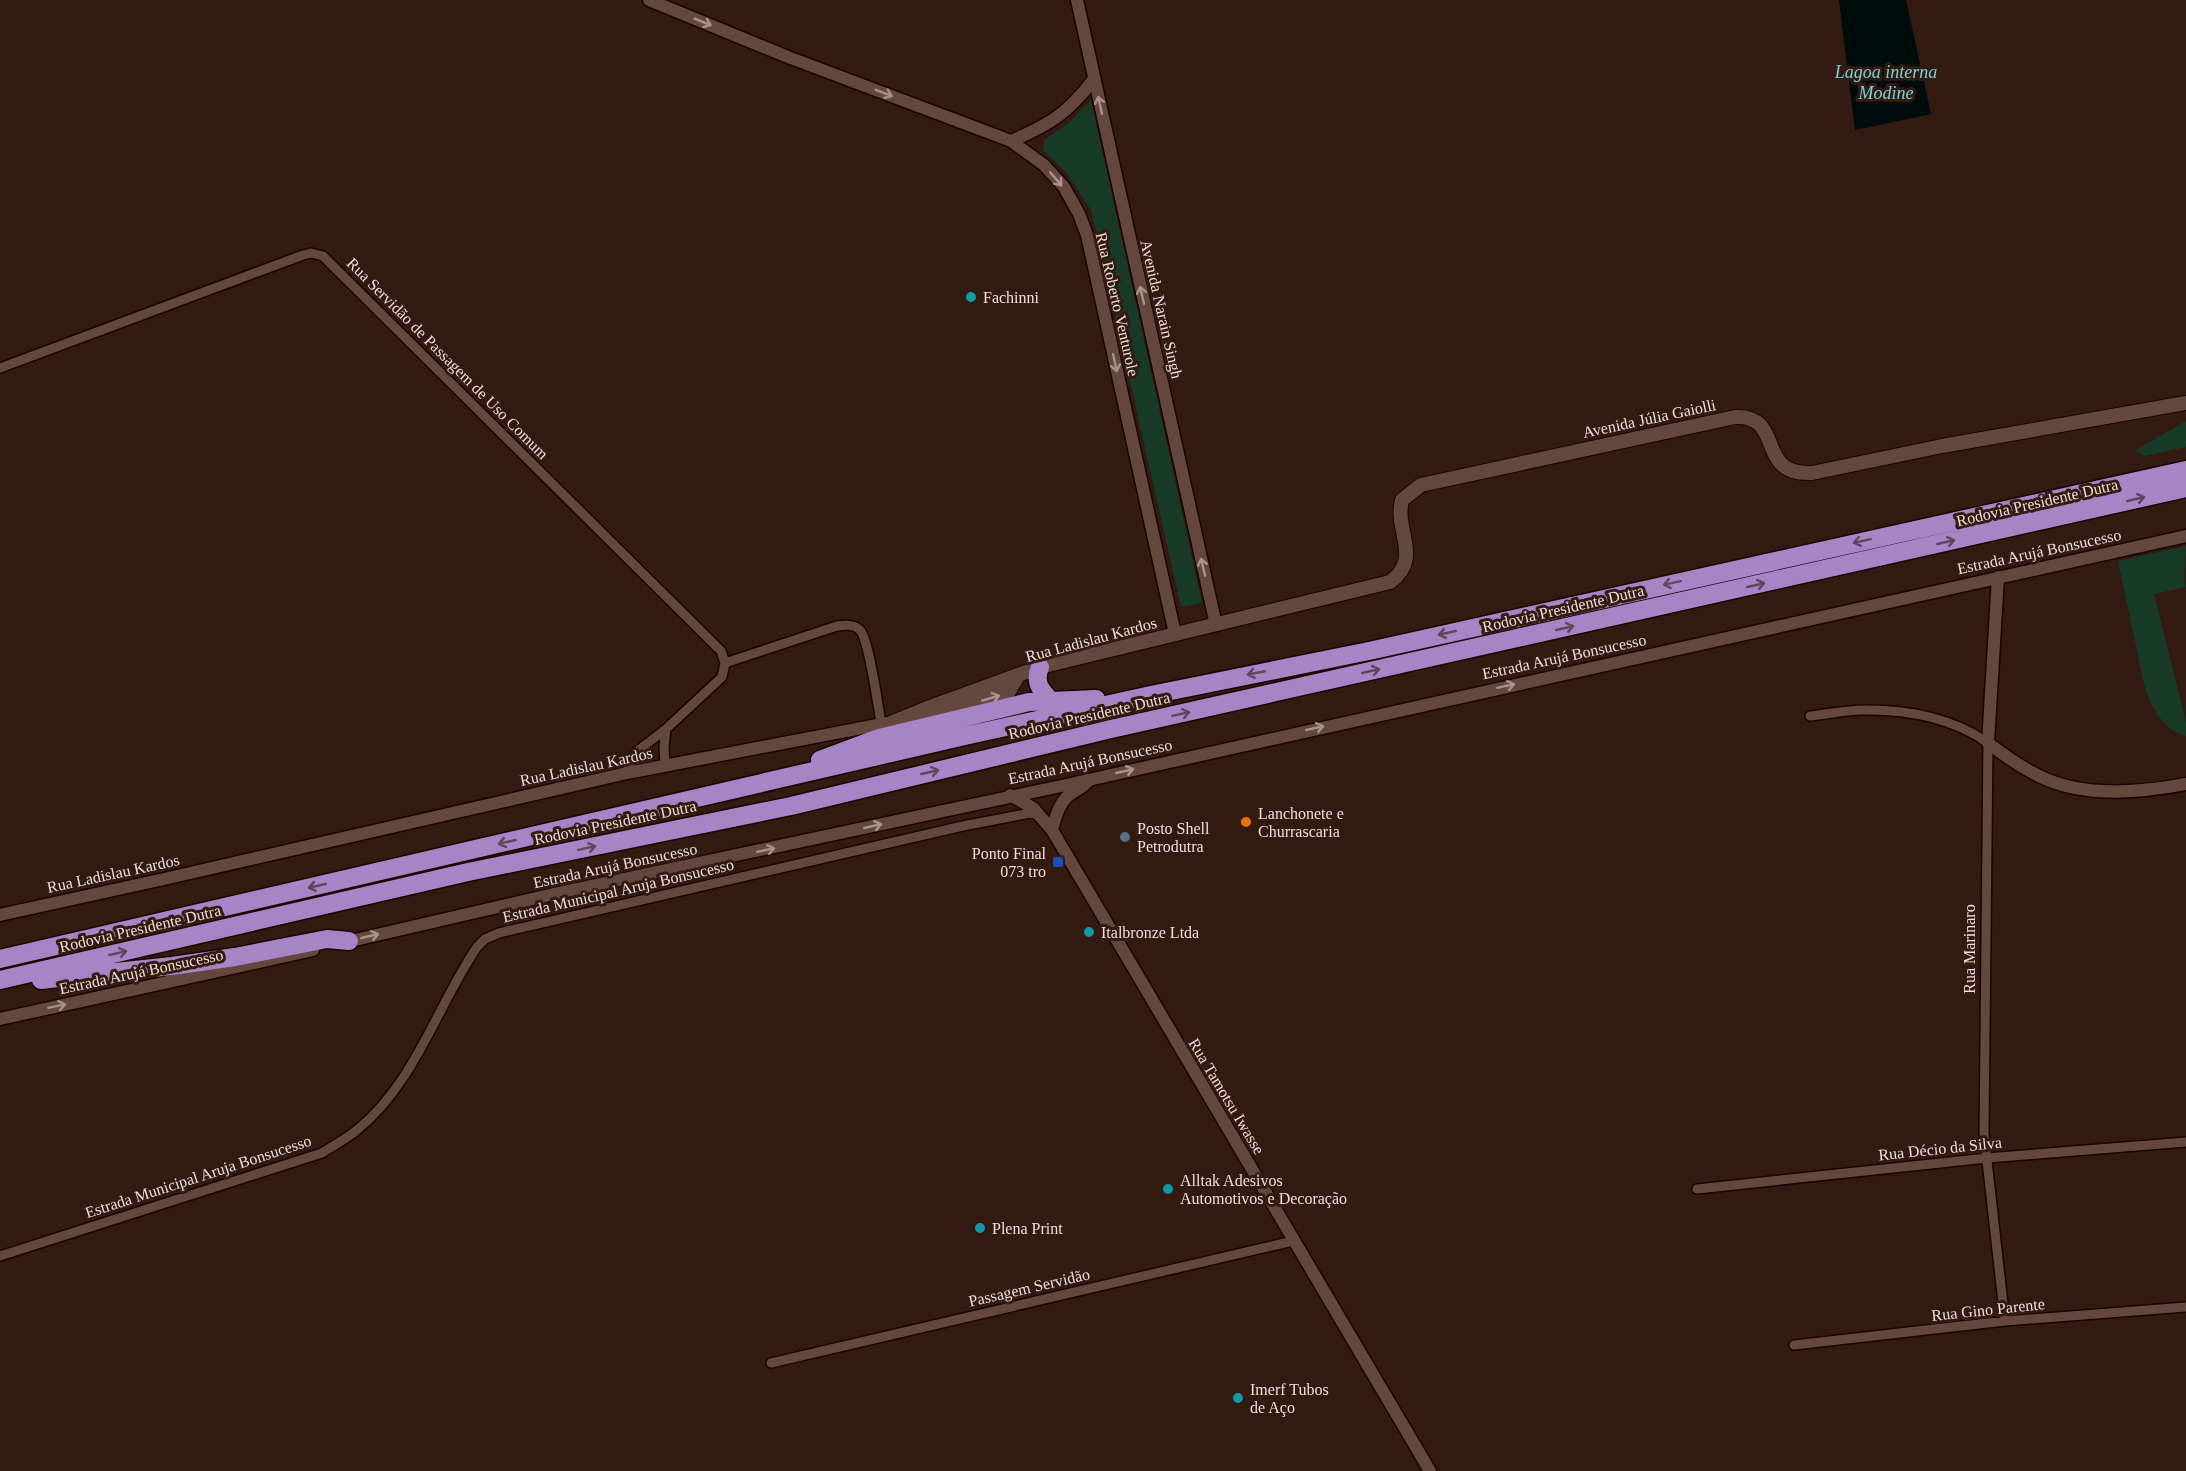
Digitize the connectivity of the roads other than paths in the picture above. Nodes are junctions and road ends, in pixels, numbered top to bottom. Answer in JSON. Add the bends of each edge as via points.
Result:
{"nodes":[{"id":1,"x":648,"y":0,"type":"edge"},
{"id":2,"x":1077,"y":0,"type":"edge"},
{"id":3,"x":1094,"y":79,"type":"junction"},
{"id":4,"x":1011,"y":141,"type":"junction"},
{"id":5,"x":0,"y":368,"type":"edge"},
{"id":6,"x":2186,"y":403,"type":"edge"},
{"id":7,"x":2186,"y":470,"type":"edge"},
{"id":8,"x":2186,"y":488,"type":"edge"},
{"id":9,"x":2186,"y":536,"type":"edge"},
{"id":10,"x":1998,"y":577,"type":"junction"},
{"id":11,"x":1216,"y":625,"type":"junction"},
{"id":12,"x":1175,"y":634,"type":"junction"},
{"id":13,"x":725,"y":663,"type":"junction"},
{"id":14,"x":1040,"y":667,"type":"junction"},
{"id":15,"x":1151,"y":695,"type":"junction"},
{"id":16,"x":1050,"y":700,"type":"junction"},
{"id":17,"x":1810,"y":716,"type":"dead end"},
{"id":18,"x":887,"y":723,"type":"junction"},
{"id":19,"x":666,"y":729,"type":"junction"},
{"id":20,"x":1988,"y":743,"type":"junction"},
{"id":21,"x":854,"y":746,"type":"junction"},
{"id":22,"x":665,"y":765,"type":"junction"},
{"id":23,"x":627,"y":773,"type":"junction"},
{"id":24,"x":1090,"y":779,"type":"junction"},
{"id":25,"x":768,"y":780,"type":"junction"},
{"id":26,"x":2186,"y":784,"type":"edge"},
{"id":27,"x":1010,"y":795,"type":"junction"},
{"id":28,"x":1039,"y":815,"type":"junction"},
{"id":29,"x":1052,"y":830,"type":"junction"},
{"id":30,"x":0,"y":915,"type":"edge"},
{"id":31,"x":350,"y":941,"type":"junction"},
{"id":32,"x":69,"y":944,"type":"junction"},
{"id":33,"x":0,"y":948,"type":"edge"},
{"id":34,"x":0,"y":959,"type":"edge"},
{"id":35,"x":0,"y":981,"type":"edge"},
{"id":36,"x":0,"y":1019,"type":"edge"},
{"id":37,"x":2186,"y":1142,"type":"edge"},
{"id":38,"x":1987,"y":1158,"type":"junction"},
{"id":39,"x":1697,"y":1189,"type":"dead end"},
{"id":40,"x":1293,"y":1241,"type":"junction"},
{"id":41,"x":0,"y":1256,"type":"edge"},
{"id":42,"x":2186,"y":1307,"type":"edge"},
{"id":43,"x":2004,"y":1321,"type":"junction"},
{"id":44,"x":1794,"y":1345,"type":"dead end"},
{"id":45,"x":771,"y":1363,"type":"dead end"},
{"id":46,"x":1430,"y":1471,"type":"edge"}],
"edges":[{"from":1,"to":4,"type":"street","name":"Rua Roberto Venturole","one_way":true},
{"from":2,"to":3,"type":"street","name":"Avenida Narain Singh"},
{"from":3,"to":4,"type":"street","via":[[1059,117]]},
{"from":11,"to":3,"type":"street","name":"Avenida Narain Singh","one_way":true},
{"from":4,"to":12,"type":"street","name":"Rua Roberto Venturole","one_way":true,"via":[[1044,165],[1064,187],[1087,235]]},
{"from":5,"to":13,"type":"street","name":"Rua Servidão de Passagem de Uso Comum","via":[[303,255],[323,256],[717,646]]},
{"from":6,"to":11,"type":"main road","name":"Avenida Júlia Gaiolli","via":[[1800,474],[1781,466],[1760,423],[1735,417],[1421,485],[1402,500],[1400,520],[1406,561],[1390,582]]},
{"from":7,"to":15,"type":"highway","name":"Rodovia Presidente Dutra","one_way":true,"via":[[1369,651]]},
{"from":35,"to":8,"type":"highway","name":"Rodovia Presidente Dutra","one_way":true,"via":[[452,876],[791,806],[1111,729]]},
{"from":9,"to":10,"type":"street","name":"Estrada Arujá Bonsucesso"},
{"from":10,"to":20,"type":"street","name":"Rua Marinaro"},
{"from":24,"to":10,"type":"street","name":"Estrada Arujá Bonsucesso","one_way":true},
{"from":11,"to":12,"type":"main road","name":"Avenida Júlia Gaiolli"},
{"from":12,"to":14,"type":"main road","name":"Rua Ladislau Kardos"},
{"from":13,"to":18,"type":"street","via":[[837,626],[853,626],[865,642]]},
{"from":13,"to":19,"type":"street","via":[[718,681]]},
{"from":14,"to":16,"type":"highway","via":[[1037,682]]},
{"from":14,"to":18,"type":"main road","name":"Rua Ladislau Kardos","via":[[1018,676],[1008,693],[932,715]]},
{"from":15,"to":16,"type":"highway"},
{"from":15,"to":25,"type":"highway","name":"Rodovia Presidente Dutra"},
{"from":16,"to":21,"type":"highway"},
{"from":17,"to":20,"type":"street","via":[[1889,711],[1948,722]]},
{"from":18,"to":21,"type":"highway"},
{"from":18,"to":22,"type":"street","name":"Rua Ladislau Kardos"},
{"from":19,"to":22,"type":"street"},
{"from":19,"to":23,"type":"street","via":[[636,752]]},
{"from":20,"to":26,"type":"street","via":[[2040,777],[2069,787],[2120,791]]},
{"from":20,"to":38,"type":"street","name":"Rua Marinaro","via":[[1984,1134]]},
{"from":21,"to":25,"type":"highway"},
{"from":22,"to":23,"type":"street","name":"Rua Ladislau Kardos"},
{"from":23,"to":30,"type":"street","name":"Rua Ladislau Kardos"},
{"from":24,"to":27,"type":"street","name":"Estrada Arujá Bonsucesso"},
{"from":24,"to":29,"type":"street","via":[[1068,796]]},
{"from":25,"to":32,"type":"highway","name":"Rodovia Presidente Dutra","one_way":true},
{"from":27,"to":28,"type":"street","name":"Rua Tamotsu Iwasse"},
{"from":31,"to":27,"type":"street","name":"Estrada Arujá Bonsucesso","one_way":true},
{"from":28,"to":29,"type":"street","name":"Rua Tamotsu Iwasse"},
{"from":28,"to":41,"type":"street","name":"Estrada Municipal Aruja Bonsucesso","via":[[1030,813],[963,826],[484,939],[470,957],[414,1061],[388,1098],[356,1131],[322,1153]]},
{"from":29,"to":40,"type":"street","name":"Rua Tamotsu Iwasse"},
{"from":31,"to":35,"type":"highway","via":[[327,939],[172,966]]},
{"from":36,"to":31,"type":"street","name":"Estrada Arujá Bonsucesso","one_way":true},
{"from":32,"to":33,"type":"highway"},
{"from":32,"to":34,"type":"highway","name":"Rodovia Presidente Dutra"},
{"from":37,"to":38,"type":"street","name":"Rua Décio da Silva"},
{"from":38,"to":39,"type":"street","name":"Rua Décio da Silva"},
{"from":38,"to":43,"type":"street","name":"Rua Marinaro"},
{"from":40,"to":45,"type":"street","name":"Passagem Servidão"},
{"from":40,"to":46,"type":"street","name":"Rua Tamotsu Iwasse"},
{"from":42,"to":43,"type":"street","name":"Rua Gino Parente"},
{"from":43,"to":44,"type":"street","name":"Rua Gino Parente"}]}
